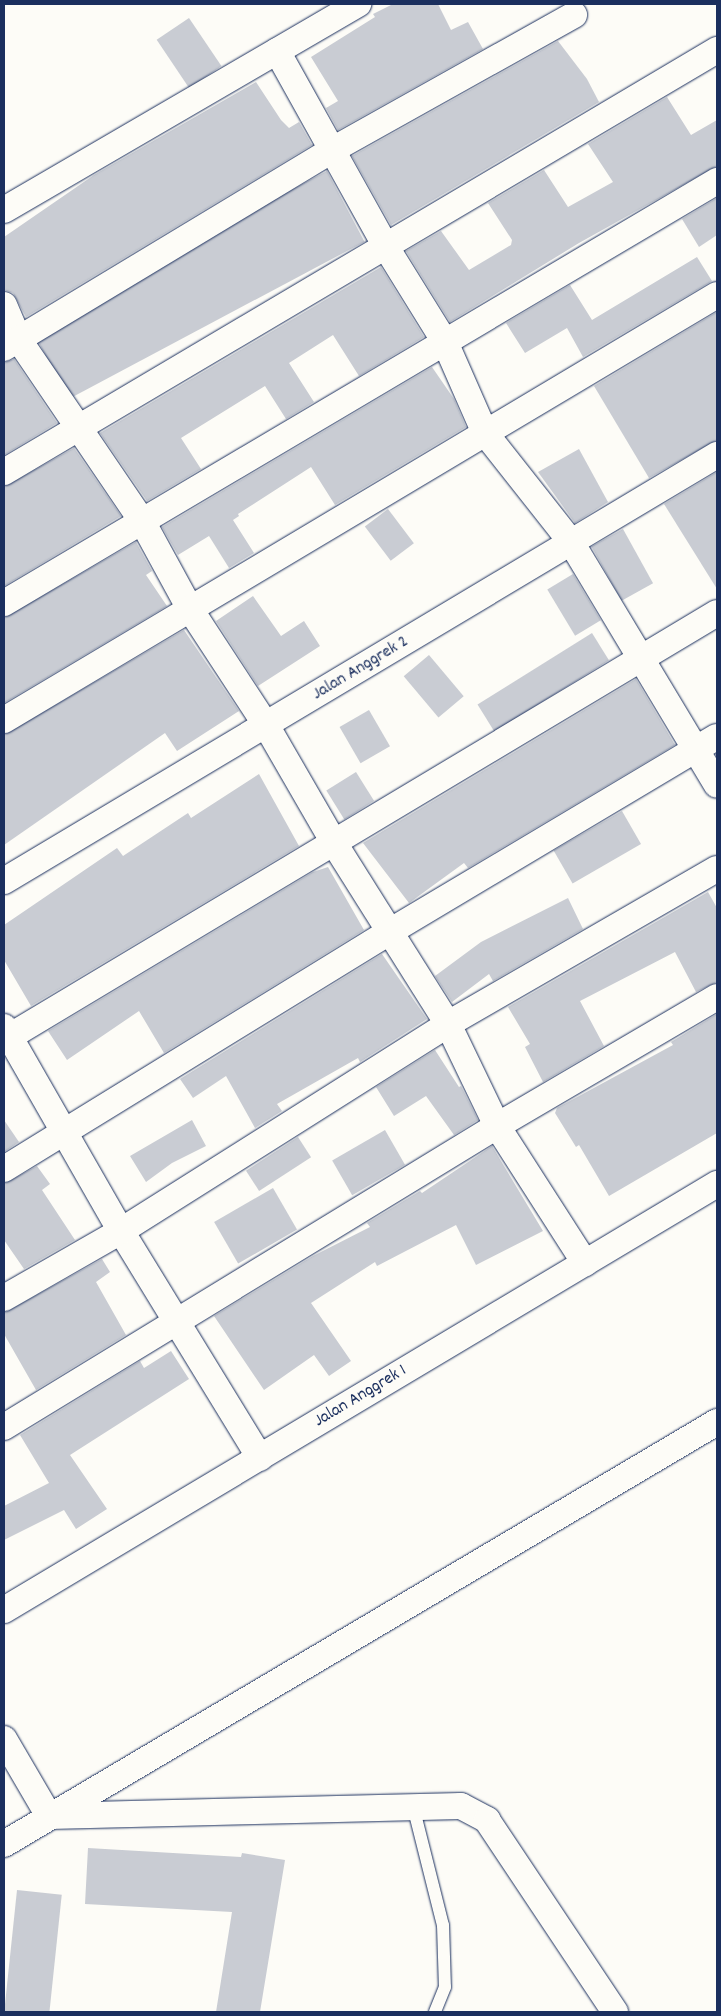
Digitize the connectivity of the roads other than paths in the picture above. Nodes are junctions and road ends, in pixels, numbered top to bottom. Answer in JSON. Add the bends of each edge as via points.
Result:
{"nodes":[{"id":1,"x":358,"y":4,"type":"edge"},
{"id":2,"x":574,"y":15,"type":"dead end"},
{"id":3,"x":277,"y":51,"type":"junction"},
{"id":4,"x":716,"y":52,"type":"edge"},
{"id":5,"x":334,"y":148,"type":"junction"},
{"id":6,"x":717,"y":181,"type":"edge"},
{"id":7,"x":4,"y":210,"type":"edge"},
{"id":8,"x":386,"y":247,"type":"junction"},
{"id":9,"x":717,"y":295,"type":"edge"},
{"id":10,"x":4,"y":305,"type":"edge"},
{"id":11,"x":445,"y":342,"type":"junction"},
{"id":12,"x":11,"y":344,"type":"edge"},
{"id":13,"x":76,"y":427,"type":"junction"},
{"id":14,"x":485,"y":434,"type":"junction"},
{"id":15,"x":717,"y":455,"type":"edge"},
{"id":16,"x":4,"y":472,"type":"edge"},
{"id":17,"x":142,"y":522,"type":"junction"},
{"id":18,"x":571,"y":542,"type":"junction"},
{"id":19,"x":4,"y":603,"type":"edge"},
{"id":20,"x":190,"y":609,"type":"junction"},
{"id":21,"x":717,"y":613,"type":"edge"},
{"id":22,"x":641,"y":659,"type":"junction"},
{"id":23,"x":4,"y":720,"type":"edge"},
{"id":24,"x":266,"y":725,"type":"junction"},
{"id":25,"x":717,"y":737,"type":"edge"},
{"id":26,"x":695,"y":750,"type":"junction"},
{"id":27,"x":717,"y":785,"type":"edge"},
{"id":28,"x":334,"y":843,"type":"junction"},
{"id":29,"x":717,"y":869,"type":"edge"},
{"id":30,"x":4,"y":881,"type":"edge"},
{"id":31,"x":391,"y":930,"type":"junction"},
{"id":32,"x":717,"y":997,"type":"edge"},
{"id":33,"x":448,"y":1024,"type":"junction"},
{"id":34,"x":6,"y":1034,"type":"edge"},
{"id":35,"x":497,"y":1126,"type":"junction"},
{"id":36,"x":66,"y":1131,"type":"junction"},
{"id":37,"x":4,"y":1169,"type":"edge"},
{"id":38,"x":717,"y":1184,"type":"edge"},
{"id":39,"x":121,"y":1231,"type":"junction"},
{"id":40,"x":585,"y":1264,"type":"junction"},
{"id":41,"x":4,"y":1298,"type":"edge"},
{"id":42,"x":178,"y":1320,"type":"junction"},
{"id":43,"x":717,"y":1422,"type":"edge"},
{"id":44,"x":4,"y":1427,"type":"edge"},
{"id":45,"x":260,"y":1458,"type":"junction"},
{"id":46,"x":4,"y":1610,"type":"edge"},
{"id":47,"x":4,"y":1739,"type":"edge"},
{"id":48,"x":413,"y":1806,"type":"junction"},
{"id":49,"x":49,"y":1816,"type":"junction"},
{"id":50,"x":4,"y":1844,"type":"edge"},
{"id":51,"x":435,"y":2012,"type":"edge"},
{"id":52,"x":615,"y":2012,"type":"edge"}],
"edges":[{"from":1,"to":3,"type":"street"},
{"from":2,"to":5,"type":"street"},
{"from":3,"to":5,"type":"street"},
{"from":3,"to":7,"type":"street"},
{"from":4,"to":8,"type":"street"},
{"from":5,"to":8,"type":"street"},
{"from":5,"to":12,"type":"street"},
{"from":6,"to":11,"type":"street"},
{"from":8,"to":11,"type":"street"},
{"from":8,"to":13,"type":"street"},
{"from":9,"to":14,"type":"street"},
{"from":10,"to":12,"type":"street"},
{"from":11,"to":14,"type":"street"},
{"from":11,"to":17,"type":"street"},
{"from":12,"to":13,"type":"street"},
{"from":13,"to":16,"type":"street"},
{"from":13,"to":17,"type":"street"},
{"from":14,"to":18,"type":"street"},
{"from":14,"to":20,"type":"street"},
{"from":15,"to":18,"type":"street","name":"Jalan Anggrek 2"},
{"from":17,"to":19,"type":"street"},
{"from":17,"to":20,"type":"street"},
{"from":18,"to":22,"type":"street"},
{"from":18,"to":24,"type":"street","name":"Jalan Anggrek 2"},
{"from":20,"to":23,"type":"street"},
{"from":20,"to":24,"type":"street"},
{"from":21,"to":22,"type":"street"},
{"from":22,"to":26,"type":"street"},
{"from":22,"to":28,"type":"street"},
{"from":24,"to":28,"type":"street"},
{"from":24,"to":30,"type":"street","name":"Jalan Anggrek 2"},
{"from":25,"to":26,"type":"street"},
{"from":26,"to":27,"type":"street"},
{"from":26,"to":31,"type":"street"},
{"from":28,"to":31,"type":"street"},
{"from":28,"to":34,"type":"street"},
{"from":29,"to":33,"type":"street"},
{"from":31,"to":33,"type":"street"},
{"from":31,"to":36,"type":"street"},
{"from":32,"to":35,"type":"street"},
{"from":33,"to":35,"type":"street"},
{"from":33,"to":39,"type":"street"},
{"from":34,"to":36,"type":"street"},
{"from":35,"to":40,"type":"street"},
{"from":35,"to":42,"type":"street"},
{"from":36,"to":37,"type":"street"},
{"from":36,"to":39,"type":"street"},
{"from":38,"to":40,"type":"street","name":"Jalan Anggrek 1"},
{"from":39,"to":41,"type":"street"},
{"from":39,"to":42,"type":"street"},
{"from":40,"to":45,"type":"street","name":"Jalan Anggrek 1"},
{"from":42,"to":44,"type":"street"},
{"from":42,"to":45,"type":"street"},
{"from":43,"to":49,"type":"street"},
{"from":45,"to":46,"type":"street","name":"Jalan Anggrek 1"},
{"from":47,"to":49,"type":"street"},
{"from":48,"to":49,"type":"street"},
{"from":48,"to":51,"type":"lane","via":[[443,1925],[445,1987]]},
{"from":48,"to":52,"type":"street","via":[[461,1806],[486,1820]]},
{"from":49,"to":50,"type":"street"}]}
